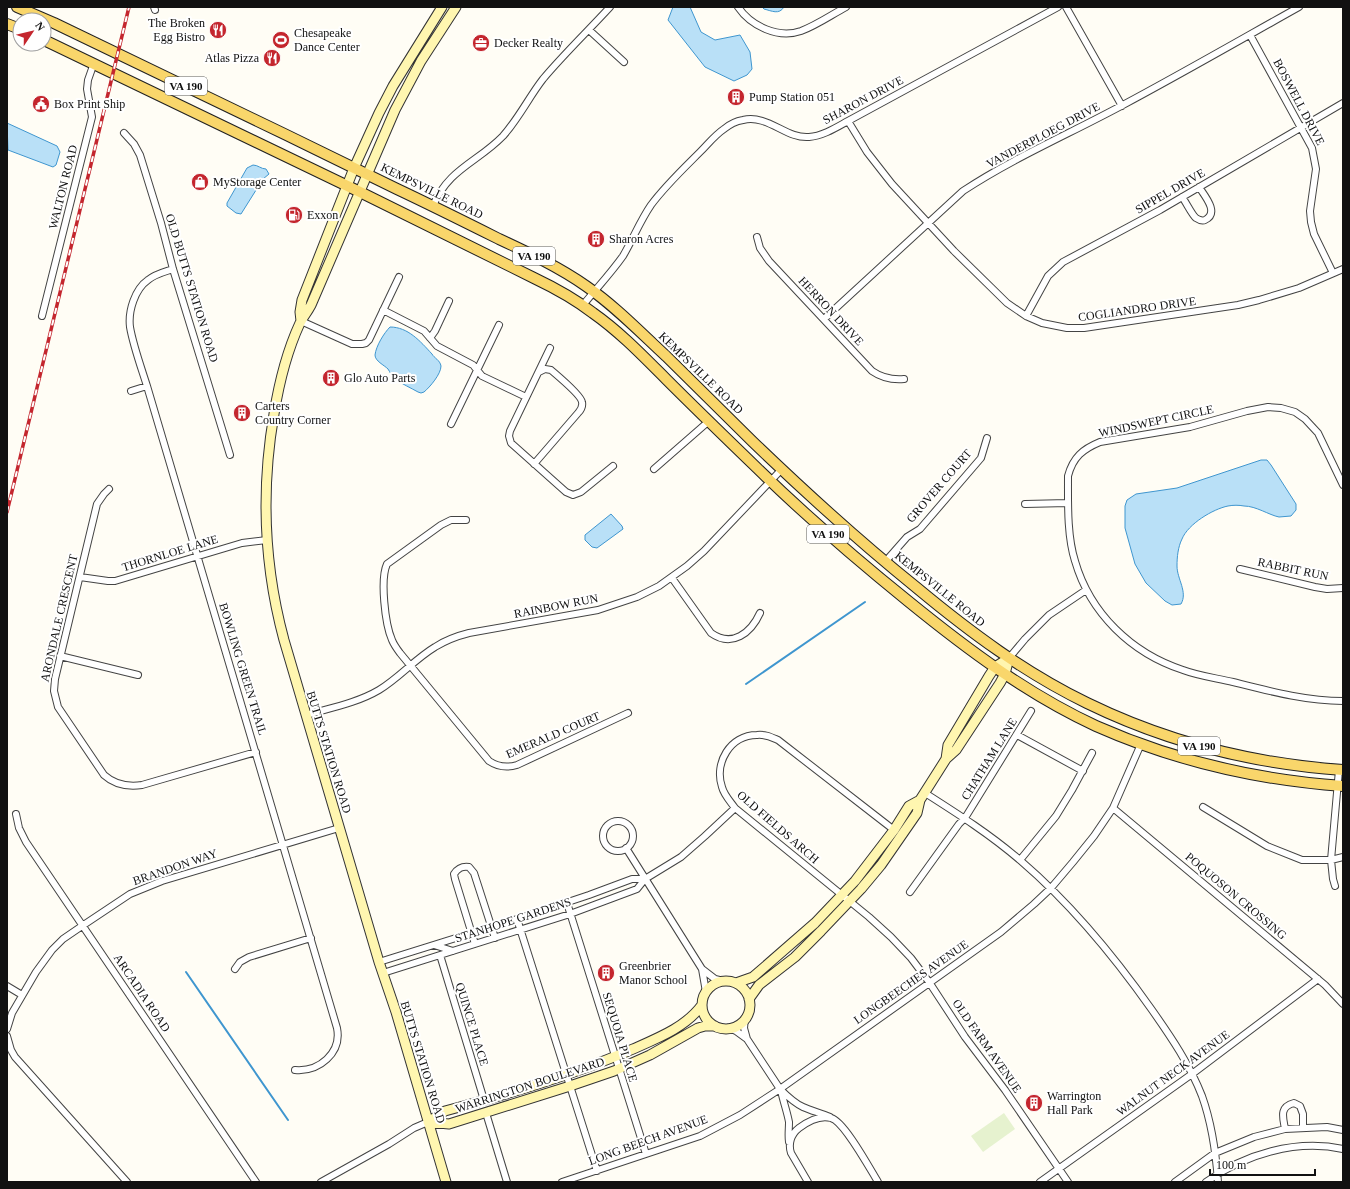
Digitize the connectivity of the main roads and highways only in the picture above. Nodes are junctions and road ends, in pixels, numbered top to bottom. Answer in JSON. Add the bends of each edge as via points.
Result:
{"nodes":[{"id":1,"x":17,"y":7,"type":"edge"},
{"id":2,"x":442,"y":7,"type":"edge"},
{"id":3,"x":456,"y":7,"type":"edge"},
{"id":4,"x":52,"y":44,"type":"edge"},
{"id":5,"x":354,"y":168,"type":"junction"},
{"id":6,"x":367,"y":174,"type":"junction"},
{"id":7,"x":347,"y":186,"type":"junction"},
{"id":8,"x":360,"y":192,"type":"junction"},
{"id":9,"x":301,"y":321,"type":"junction"},
{"id":10,"x":1009,"y":658,"type":"junction"},
{"id":11,"x":995,"y":667,"type":"junction"},
{"id":12,"x":1005,"y":674,"type":"junction"},
{"id":13,"x":946,"y":759,"type":"junction"},
{"id":14,"x":1341,"y":770,"type":"edge"},
{"id":15,"x":1340,"y":786,"type":"edge"},
{"id":16,"x":922,"y":797,"type":"junction"},
{"id":17,"x":736,"y":983,"type":"junction"},
{"id":18,"x":749,"y":999,"type":"junction"},
{"id":19,"x":702,"y":1005,"type":"junction"},
{"id":20,"x":715,"y":1026,"type":"junction"},
{"id":21,"x":428,"y":1122,"type":"junction"},
{"id":22,"x":446,"y":1182,"type":"edge"}],
"edges":[{"from":1,"to":5,"type":"main road","name":"KEMPSVILLE ROAD","number":"VA 190"},
{"from":2,"to":5,"type":"main road","name":"BUTTS STATION ROAD","via":[[393,86]]},
{"from":3,"to":6,"type":"main road","name":"BUTTS STATION ROAD","via":[[402,96]]},
{"from":4,"to":7,"type":"main road","number":"VA 190"},
{"from":5,"to":6,"type":"main road","name":"KEMPSVILLE ROAD","number":"VA 190"},
{"from":5,"to":7,"type":"main road","name":"BUTTS STATION ROAD"},
{"from":6,"to":8,"type":"main road","name":"BUTTS STATION ROAD"},
{"from":6,"to":10,"type":"main road","name":"KEMPSVILLE ROAD","number":"VA 190","via":[[541,259],[566,273],[618,310],[781,470],[836,520],[955,618]]},
{"from":7,"to":8,"type":"main road","number":"VA 190"},
{"from":7,"to":9,"type":"main road","name":"BUTTS STATION ROAD","via":[[302,300]]},
{"from":8,"to":9,"type":"main road","name":"BUTTS STATION ROAD","via":[[307,314]]},
{"from":8,"to":11,"type":"main road","number":"VA 190","via":[[558,290],[583,305],[624,338],[831,537],[890,587]]},
{"from":9,"to":21,"type":"main road","name":"BUTTS STATION ROAD","via":[[281,378],[271,429],[267,471],[268,558],[278,618]]},
{"from":10,"to":11,"type":"main road"},
{"from":10,"to":12,"type":"main road"},
{"from":10,"to":14,"type":"main road","name":"KEMPSVILLE ROAD","number":"VA 190","via":[[1084,702],[1131,723],[1179,740],[1252,759]]},
{"from":11,"to":12,"type":"main road","number":"VA 190"},
{"from":11,"to":13,"type":"main road","via":[[948,745]]},
{"from":12,"to":13,"type":"main road","via":[[956,750]]},
{"from":12,"to":15,"type":"main road","number":"VA 190","via":[[1070,712],[1141,744],[1227,770],[1278,780]]},
{"from":13,"to":16,"type":"main road"},
{"from":16,"to":17,"type":"main road","via":[[909,806],[894,830],[855,880],[815,923],[753,978]]},
{"from":16,"to":18,"type":"main road","via":[[918,813],[881,865],[821,931],[795,957],[759,985]]},
{"from":17,"to":18,"type":"main road","via":[[742,987]]},
{"from":17,"to":19,"type":"main road","via":[[724,981],[714,984],[706,992]]},
{"from":18,"to":20,"type":"main road","via":[[748,1012],[735,1027]]},
{"from":19,"to":20,"type":"main road","via":[[706,1017]]},
{"from":19,"to":21,"type":"main road","name":"WARRINGTON BOULEVARD","via":[[685,1023],[615,1057],[567,1076],[445,1111]]},
{"from":20,"to":21,"type":"main road","name":"WARRINGTON BOULEVARD","via":[[698,1028],[650,1055],[570,1086],[449,1124]]},
{"from":21,"to":22,"type":"main road","name":"BUTTS STATION ROAD"}]}
